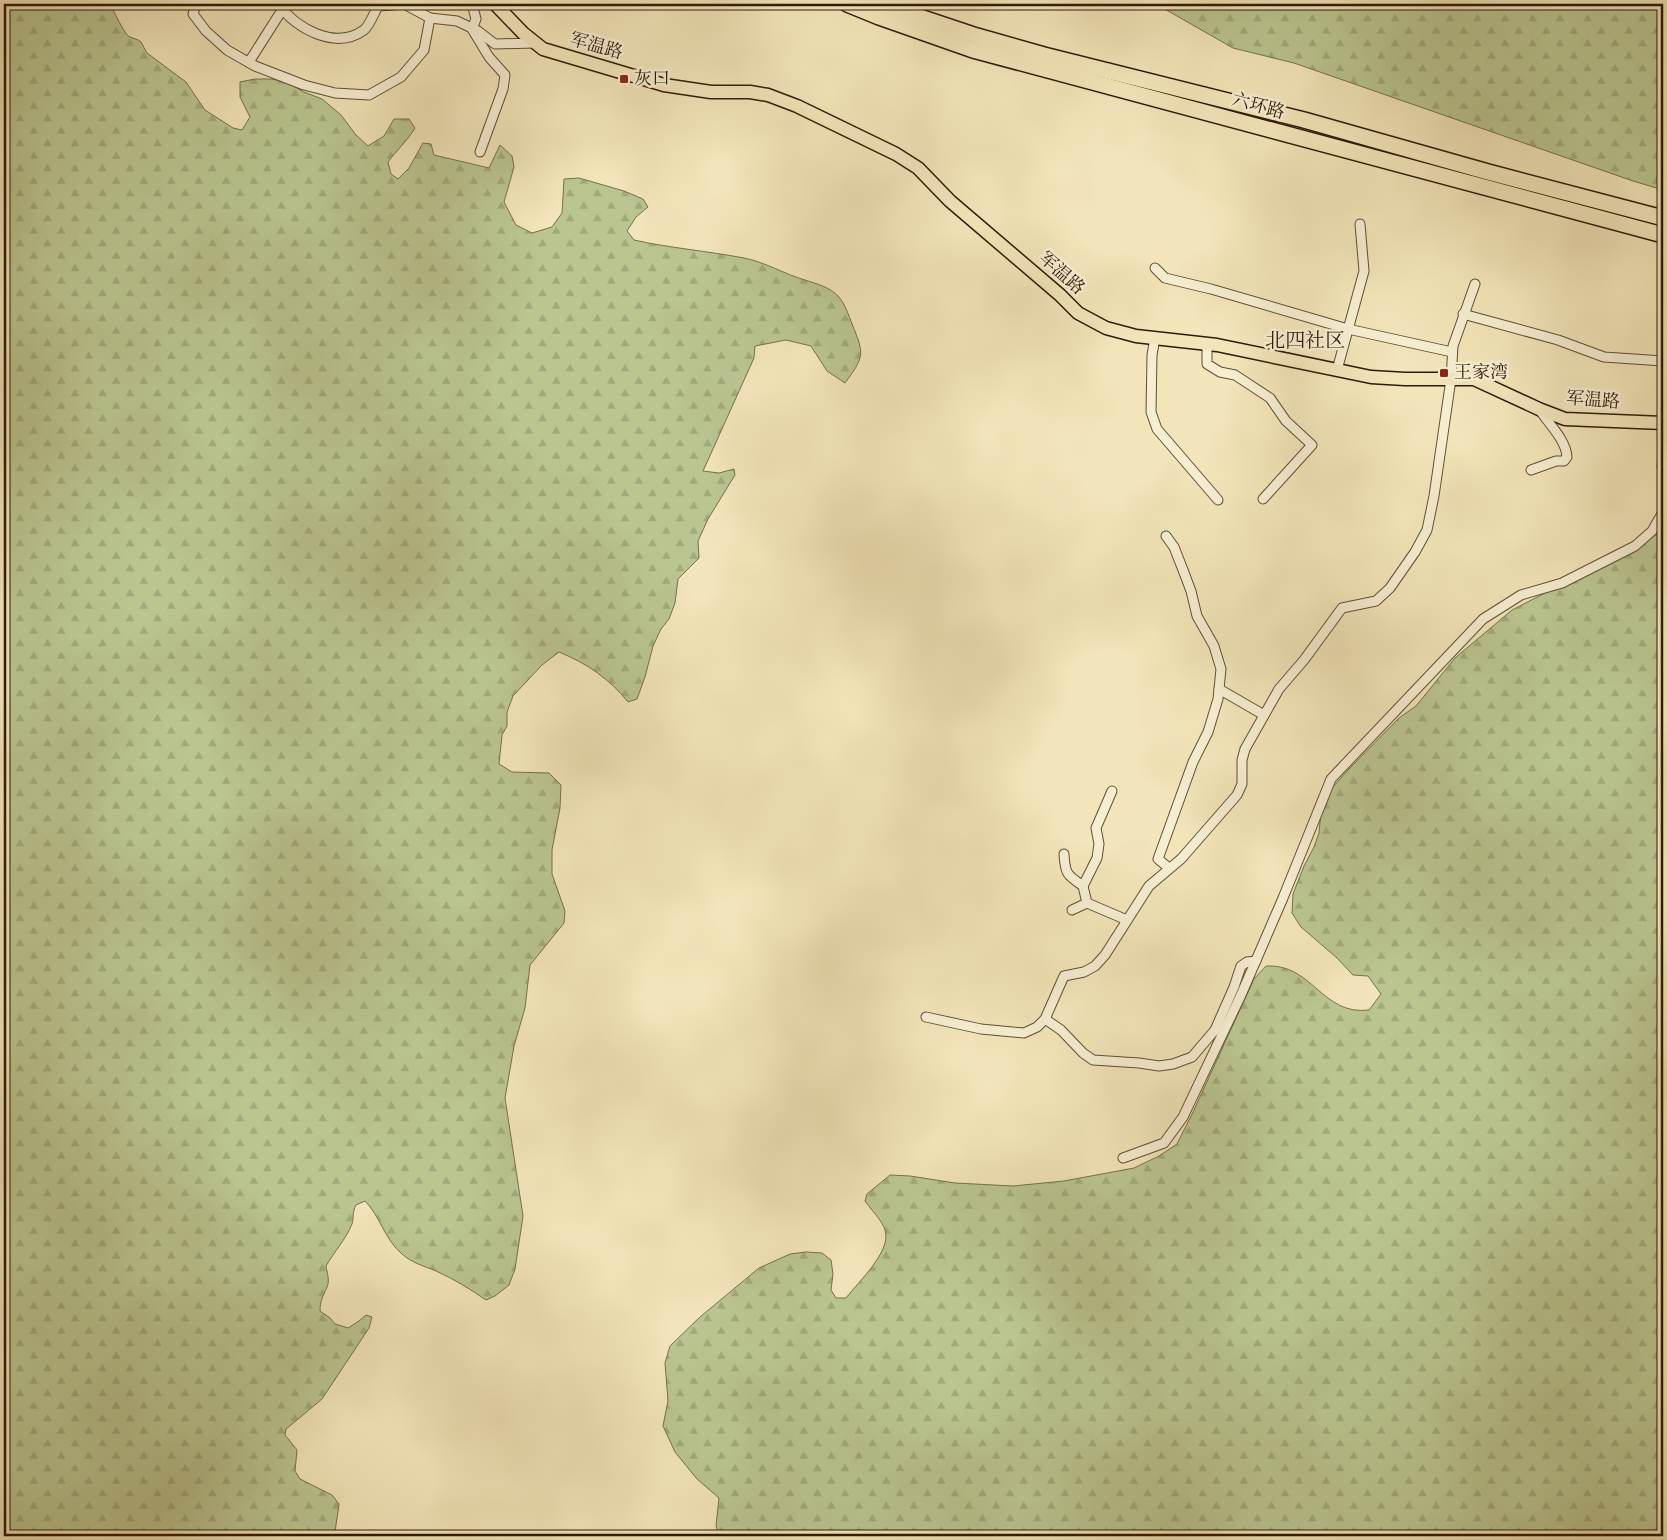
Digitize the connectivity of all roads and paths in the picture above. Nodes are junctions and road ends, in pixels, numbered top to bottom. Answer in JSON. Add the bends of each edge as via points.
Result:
{"nodes":[{"id":1,"x":196,"y":4,"type":"edge"},
{"id":2,"x":472,"y":4,"type":"edge"},
{"id":3,"x":495,"y":4,"type":"edge"},
{"id":4,"x":847,"y":4,"type":"edge"},
{"id":5,"x":881,"y":4,"type":"edge"},
{"id":6,"x":377,"y":5,"type":"edge"},
{"id":7,"x":411,"y":6,"type":"edge"},
{"id":8,"x":280,"y":7,"type":"edge"},
{"id":9,"x":430,"y":18,"type":"junction"},
{"id":10,"x":472,"y":29,"type":"junction"},
{"id":11,"x":534,"y":43,"type":"junction"},
{"id":12,"x":248,"y":62,"type":"junction"},
{"id":13,"x":480,"y":152,"type":"dead end"},
{"id":14,"x":1663,"y":218,"type":"edge"},
{"id":15,"x":1360,"y":224,"type":"dead end"},
{"id":16,"x":1663,"y":235,"type":"edge"},
{"id":17,"x":1155,"y":268,"type":"dead end"},
{"id":18,"x":1475,"y":284,"type":"dead end"},
{"id":19,"x":1463,"y":314,"type":"junction"},
{"id":20,"x":1348,"y":329,"type":"junction"},
{"id":21,"x":1155,"y":338,"type":"junction"},
{"id":22,"x":1207,"y":344,"type":"junction"},
{"id":23,"x":1452,"y":352,"type":"junction"},
{"id":24,"x":1663,"y":361,"type":"edge"},
{"id":25,"x":1337,"y":370,"type":"junction"},
{"id":26,"x":1451,"y":379,"type":"junction"},
{"id":27,"x":1539,"y":409,"type":"junction"},
{"id":28,"x":1663,"y":423,"type":"edge"},
{"id":29,"x":1663,"y":456,"type":"edge"},
{"id":30,"x":1663,"y":468,"type":"edge"},
{"id":31,"x":1530,"y":470,"type":"dead end"},
{"id":32,"x":1262,"y":498,"type":"dead end"},
{"id":33,"x":1218,"y":500,"type":"dead end"},
{"id":34,"x":1663,"y":512,"type":"edge"},
{"id":35,"x":1166,"y":536,"type":"dead end"},
{"id":36,"x":1220,"y":689,"type":"junction"},
{"id":37,"x":1264,"y":715,"type":"junction"},
{"id":38,"x":1112,"y":791,"type":"dead end"},
{"id":39,"x":1064,"y":854,"type":"dead end"},
{"id":40,"x":1169,"y":868,"type":"junction"},
{"id":41,"x":1083,"y":886,"type":"junction"},
{"id":42,"x":1087,"y":903,"type":"junction"},
{"id":43,"x":1072,"y":910,"type":"dead end"},
{"id":44,"x":1127,"y":920,"type":"junction"},
{"id":45,"x":1256,"y":961,"type":"junction"},
{"id":46,"x":926,"y":1017,"type":"dead end"},
{"id":47,"x":1045,"y":1019,"type":"junction"},
{"id":48,"x":1123,"y":1158,"type":"dead end"}],
"edges":[{"from":1,"to":12,"type":"street","via":[[193,14],[206,31],[227,50]]},
{"from":2,"to":10,"type":"street","via":[[476,19]]},
{"from":3,"to":11,"type":"main road","name":"军温路"},
{"from":4,"to":16,"type":"highway","name":"六环路","via":[[981,52]]},
{"from":5,"to":14,"type":"highway","name":"六环路","via":[[1044,55],[1304,120]]},
{"from":6,"to":7,"type":"street"},
{"from":6,"to":8,"type":"street","via":[[365,29],[345,38],[312,32],[287,16]]},
{"from":7,"to":9,"type":"street"},
{"from":8,"to":12,"type":"street"},
{"from":9,"to":10,"type":"street","via":[[457,22]]},
{"from":9,"to":12,"type":"street","via":[[424,50],[401,76],[369,95],[304,85]]},
{"from":10,"to":11,"type":"street","via":[[495,44]]},
{"from":10,"to":13,"type":"street","via":[[505,75]]},
{"from":11,"to":21,"type":"main road","name":"军温路","via":[[543,49],[664,85],[711,92],[750,92],[797,106],[918,168],[950,201],[1083,317],[1106,328]]},
{"from":15,"to":20,"type":"street","via":[[1364,271]]},
{"from":17,"to":20,"type":"street","via":[[1165,278]]},
{"from":18,"to":19,"type":"street"},
{"from":19,"to":23,"type":"street"},
{"from":19,"to":24,"type":"street","via":[[1558,340],[1604,357]]},
{"from":20,"to":23,"type":"street"},
{"from":20,"to":25,"type":"street"},
{"from":21,"to":22,"type":"main road","name":"军温路"},
{"from":21,"to":33,"type":"street","via":[[1151,412],[1157,429]]},
{"from":22,"to":25,"type":"main road","name":"军温路"},
{"from":22,"to":32,"type":"street","via":[[1208,364],[1220,372],[1235,375],[1270,398],[1286,421],[1312,445]]},
{"from":23,"to":26,"type":"street"},
{"from":25,"to":26,"type":"main road","name":"军温路","via":[[1371,377]]},
{"from":26,"to":27,"type":"main road","name":"军温路","via":[[1474,378]]},
{"from":26,"to":37,"type":"street","via":[[1427,530],[1415,552],[1390,588],[1376,601],[1342,608],[1279,688]]},
{"from":27,"to":28,"type":"main road","name":"军温路","via":[[1565,419]]},
{"from":27,"to":31,"type":"street","via":[[1563,441],[1567,457],[1564,461]]},
{"from":29,"to":30,"type":"street"},
{"from":34,"to":45,"type":"street","via":[[1652,531],[1635,546],[1562,583],[1521,595],[1483,619],[1331,779]]},
{"from":35,"to":36,"type":"street","via":[[1183,570],[1197,616],[1214,646],[1222,669]]},
{"from":36,"to":37,"type":"street"},
{"from":36,"to":40,"type":"street","via":[[1208,732],[1193,762],[1158,858]]},
{"from":37,"to":40,"type":"street","via":[[1245,749],[1242,784],[1237,796]]},
{"from":38,"to":41,"type":"street","via":[[1096,828],[1097,858]]},
{"from":39,"to":41,"type":"street","via":[[1065,870]]},
{"from":40,"to":44,"type":"street","via":[[1149,886]]},
{"from":41,"to":42,"type":"street"},
{"from":42,"to":43,"type":"street"},
{"from":42,"to":44,"type":"street"},
{"from":44,"to":47,"type":"street","via":[[1095,966],[1064,976]]},
{"from":45,"to":47,"type":"street","via":[[1241,966],[1215,1030],[1192,1057],[1173,1064],[1159,1066],[1093,1060]]},
{"from":45,"to":48,"type":"street","via":[[1183,1116],[1164,1143]]},
{"from":46,"to":47,"type":"street","via":[[980,1029],[1024,1033]]}]}
